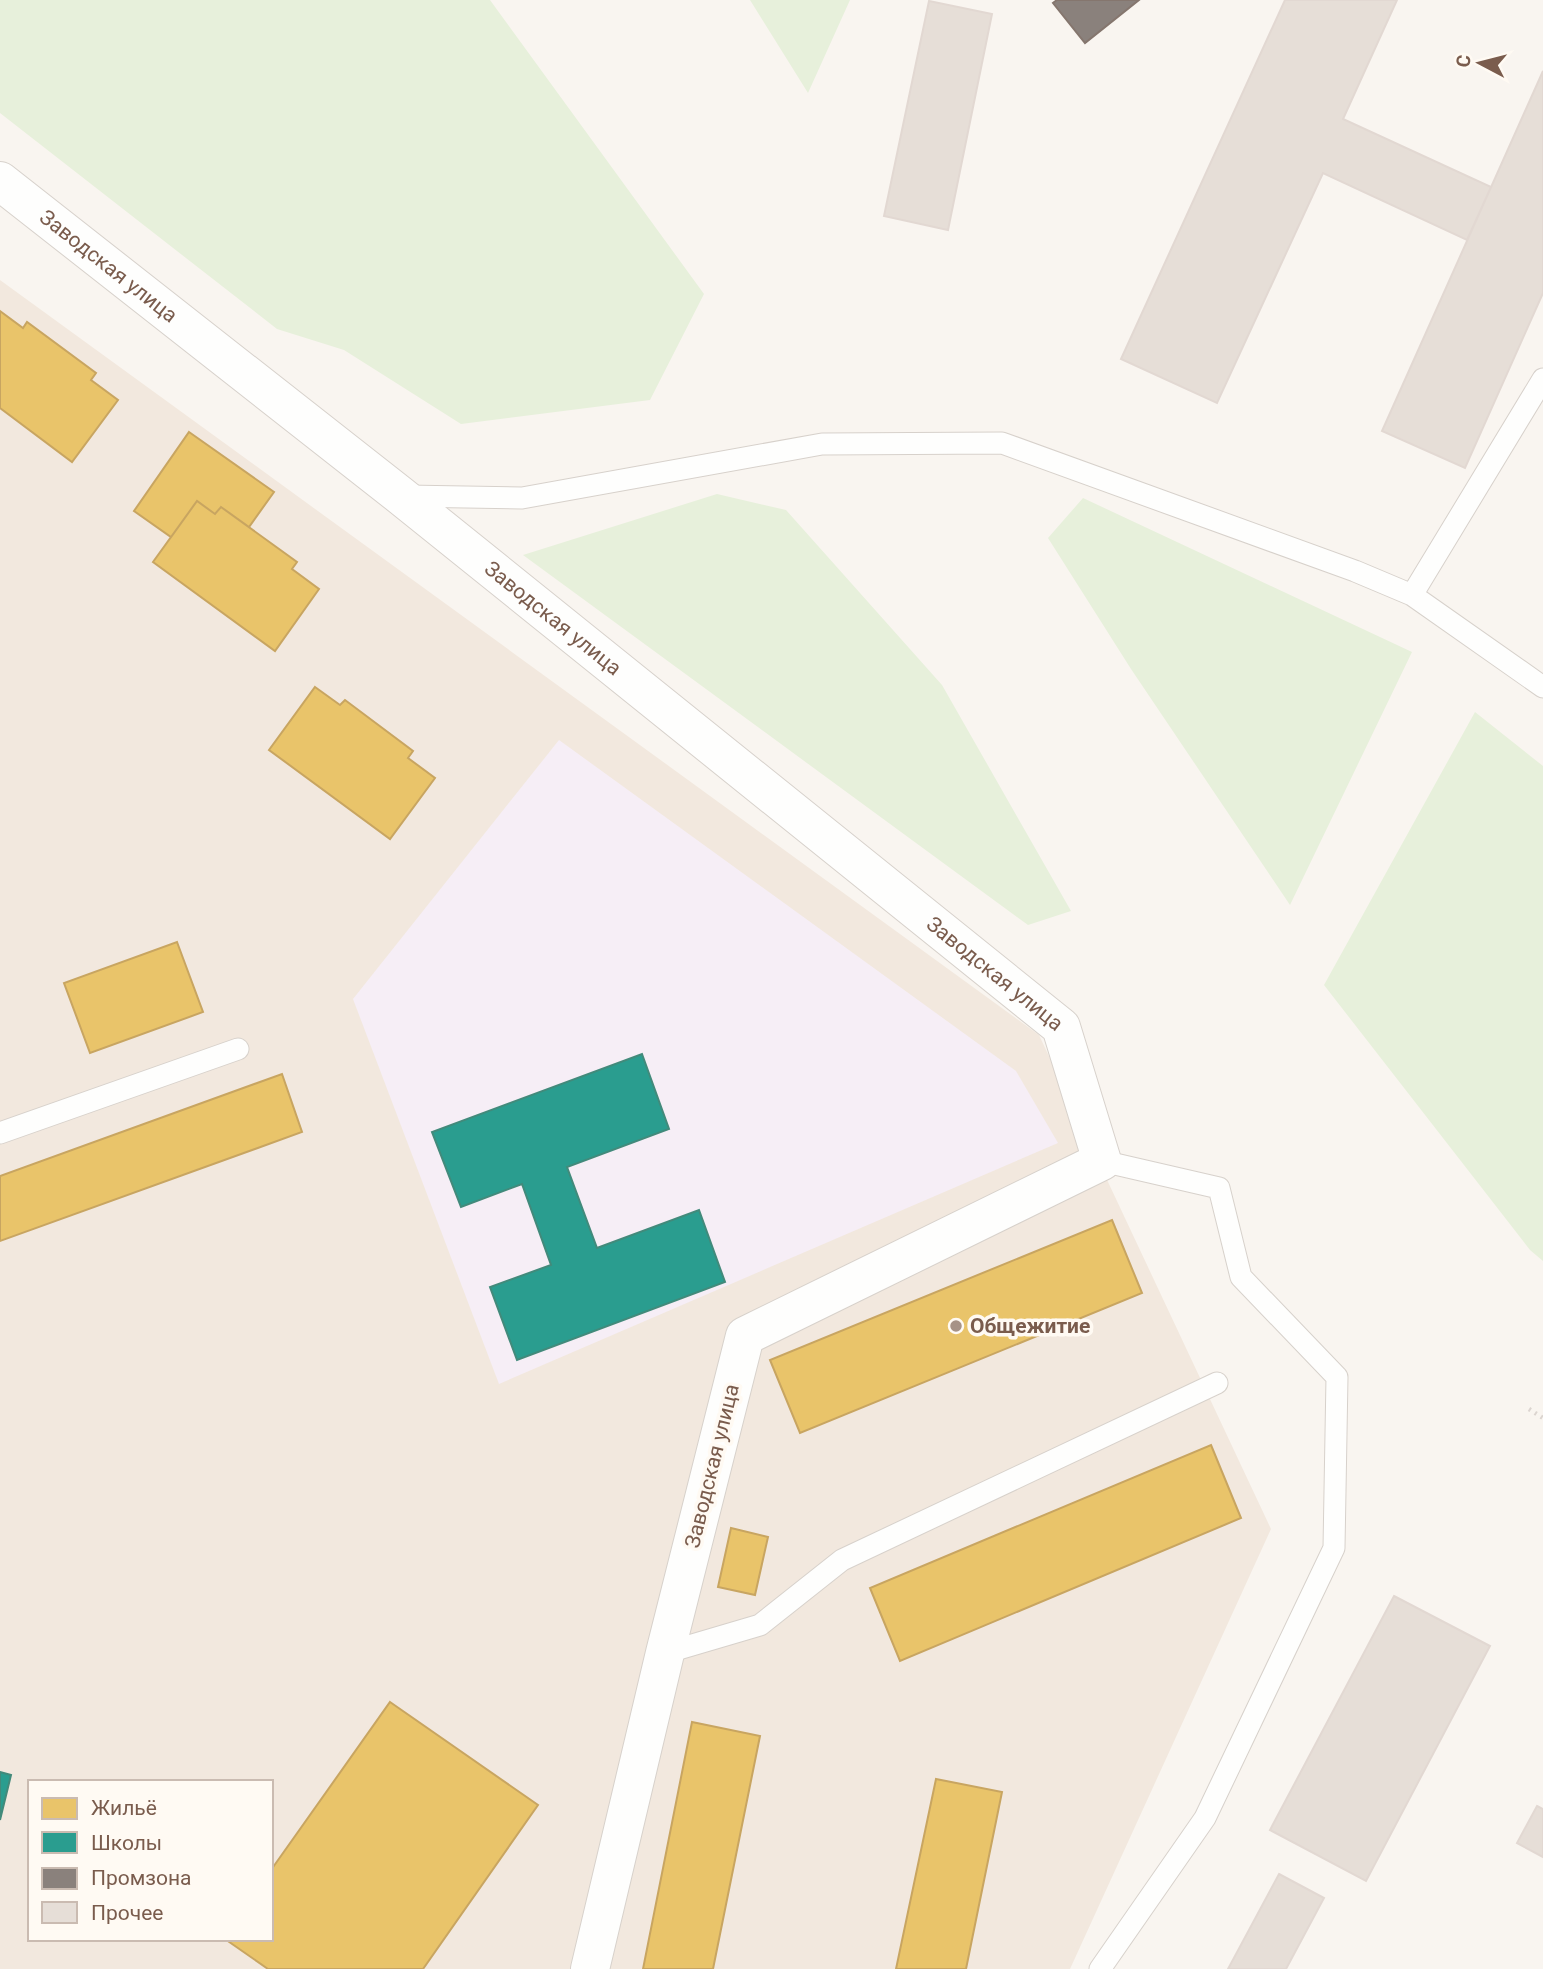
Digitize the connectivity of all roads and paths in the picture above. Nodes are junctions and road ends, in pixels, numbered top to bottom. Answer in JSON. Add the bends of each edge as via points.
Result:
{"nodes":[{"id":1,"x":0,"y":181,"type":"edge"},
{"id":2,"x":1543,"y":379,"type":"edge"},
{"id":3,"x":401,"y":496,"type":"junction"},
{"id":4,"x":1412,"y":595,"type":"junction"},
{"id":5,"x":1543,"y":687,"type":"edge"},
{"id":6,"x":238,"y":1049,"type":"dead end"},
{"id":7,"x":0,"y":1133,"type":"edge"},
{"id":8,"x":1102,"y":1161,"type":"junction"},
{"id":9,"x":1217,"y":1383,"type":"dead end"},
{"id":10,"x":1529,"y":1409,"type":"dead end"},
{"id":11,"x":1543,"y":1418,"type":"edge"},
{"id":12,"x":665,"y":1653,"type":"junction"},
{"id":13,"x":590,"y":1969,"type":"edge"},
{"id":14,"x":1100,"y":1969,"type":"edge"}],
"edges":[{"from":1,"to":3,"type":"street","name":"Заводская улица"},
{"from":2,"to":4,"type":"lane"},
{"from":3,"to":4,"type":"lane","via":[[522,498],[822,444],[1002,443],[1355,570]]},
{"from":3,"to":8,"type":"street","name":"Заводская улица","via":[[1061,1027]]},
{"from":4,"to":5,"type":"lane"},
{"from":6,"to":7,"type":"lane"},
{"from":8,"to":12,"type":"street","name":"Заводская улица","via":[[745,1336]]},
{"from":8,"to":14,"type":"lane","via":[[1219,1188],[1241,1278],[1337,1377],[1334,1548],[1205,1818]]},
{"from":9,"to":12,"type":"lane","via":[[842,1560],[760,1625]]},
{"from":10,"to":11,"type":"path"},
{"from":12,"to":13,"type":"street","name":"Заводская улица"}]}
